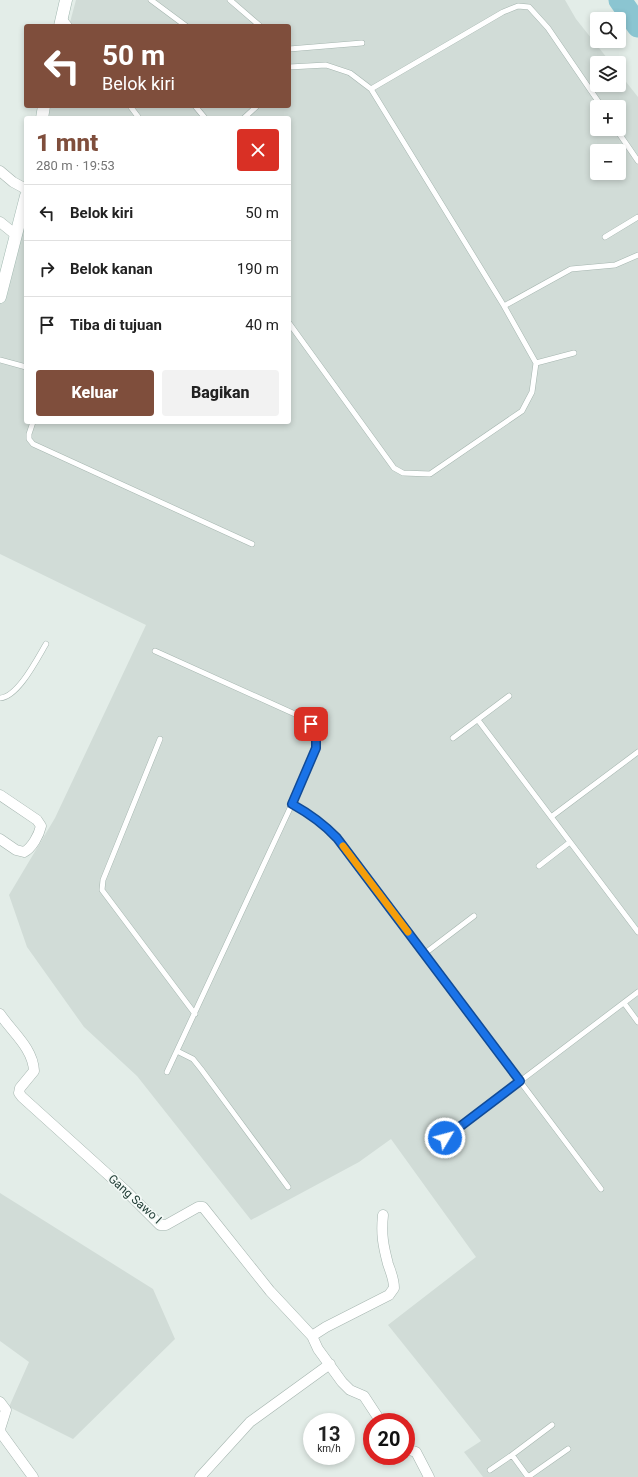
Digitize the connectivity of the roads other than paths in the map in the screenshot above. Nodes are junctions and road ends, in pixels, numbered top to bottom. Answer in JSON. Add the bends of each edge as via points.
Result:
{"nodes":[{"id":1,"x":66,"y":0,"type":"edge"},
{"id":2,"x":151,"y":0,"type":"edge"},
{"id":3,"x":230,"y":0,"type":"edge"},
{"id":4,"x":61,"y":21,"type":"edge"},
{"id":5,"x":183,"y":24,"type":"edge"},
{"id":6,"x":258,"y":24,"type":"edge"},
{"id":7,"x":362,"y":43,"type":"dead end"},
{"id":8,"x":291,"y":48,"type":"edge"},
{"id":9,"x":291,"y":67,"type":"edge"},
{"id":10,"x":371,"y":89,"type":"junction"},
{"id":11,"x":597,"y":100,"type":"edge"},
{"id":12,"x":197,"y":108,"type":"edge"},
{"id":13,"x":255,"y":108,"type":"edge"},
{"id":14,"x":203,"y":116,"type":"edge"},
{"id":15,"x":246,"y":116,"type":"edge"},
{"id":16,"x":621,"y":136,"type":"edge"},
{"id":17,"x":638,"y":161,"type":"edge"},
{"id":18,"x":0,"y":171,"type":"edge"},
{"id":19,"x":24,"y":188,"type":"edge"},
{"id":20,"x":24,"y":204,"type":"edge"},
{"id":21,"x":638,"y":217,"type":"edge"},
{"id":22,"x":0,"y":222,"type":"edge"},
{"id":23,"x":16,"y":235,"type":"junction"},
{"id":24,"x":605,"y":237,"type":"dead end"},
{"id":25,"x":638,"y":255,"type":"edge"},
{"id":26,"x":0,"y":297,"type":"edge"},
{"id":27,"x":504,"y":306,"type":"junction"},
{"id":28,"x":291,"y":326,"type":"edge"},
{"id":29,"x":574,"y":352,"type":"dead end"},
{"id":30,"x":0,"y":360,"type":"edge"},
{"id":31,"x":536,"y":363,"type":"junction"},
{"id":32,"x":24,"y":366,"type":"edge"},
{"id":33,"x":33,"y":424,"type":"edge"},
{"id":34,"x":252,"y":544,"type":"dead end"},
{"id":35,"x":46,"y":644,"type":"dead end"},
{"id":36,"x":155,"y":651,"type":"dead end"},
{"id":37,"x":509,"y":696,"type":"dead end"},
{"id":38,"x":0,"y":698,"type":"edge"},
{"id":39,"x":478,"y":720,"type":"junction"},
{"id":40,"x":453,"y":738,"type":"dead end"},
{"id":41,"x":160,"y":739,"type":"dead end"},
{"id":42,"x":638,"y":752,"type":"edge"},
{"id":43,"x":0,"y":795,"type":"edge"},
{"id":44,"x":292,"y":804,"type":"junction"},
{"id":45,"x":551,"y":817,"type":"junction"},
{"id":46,"x":0,"y":839,"type":"edge"},
{"id":47,"x":570,"y":842,"type":"junction"},
{"id":48,"x":539,"y":866,"type":"dead end"},
{"id":49,"x":474,"y":916,"type":"dead end"},
{"id":50,"x":638,"y":932,"type":"edge"},
{"id":51,"x":424,"y":954,"type":"junction"},
{"id":52,"x":638,"y":992,"type":"edge"},
{"id":53,"x":624,"y":1003,"type":"junction"},
{"id":54,"x":0,"y":1014,"type":"edge"},
{"id":55,"x":194,"y":1014,"type":"junction"},
{"id":56,"x":638,"y":1022,"type":"edge"},
{"id":57,"x":177,"y":1050,"type":"junction"},
{"id":58,"x":167,"y":1072,"type":"dead end"},
{"id":59,"x":520,"y":1081,"type":"junction"},
{"id":60,"x":445,"y":1138,"type":"dead end"},
{"id":61,"x":288,"y":1187,"type":"dead end"},
{"id":62,"x":601,"y":1189,"type":"dead end"},
{"id":63,"x":383,"y":1215,"type":"dead end"},
{"id":64,"x":312,"y":1336,"type":"junction"},
{"id":65,"x":330,"y":1364,"type":"junction"},
{"id":66,"x":0,"y":1402,"type":"edge"},
{"id":67,"x":375,"y":1413,"type":"edge"},
{"id":68,"x":552,"y":1425,"type":"dead end"},
{"id":69,"x":568,"y":1449,"type":"dead end"},
{"id":70,"x":415,"y":1452,"type":"edge"},
{"id":71,"x":512,"y":1455,"type":"junction"},
{"id":72,"x":490,"y":1470,"type":"dead end"},
{"id":73,"x":33,"y":1477,"type":"edge"},
{"id":74,"x":200,"y":1477,"type":"edge"},
{"id":75,"x":429,"y":1477,"type":"edge"},
{"id":76,"x":528,"y":1477,"type":"edge"}],
"edges":[{"from":1,"to":4,"type":"street"},
{"from":2,"to":5,"type":"lane"},
{"from":3,"to":6,"type":"lane"},
{"from":7,"to":8,"type":"lane"},
{"from":9,"to":10,"type":"lane","via":[[326,65],[350,73]]},
{"from":10,"to":11,"type":"lane","via":[[503,12],[518,6],[529,7],[548,28]]},
{"from":10,"to":27,"type":"lane"},
{"from":12,"to":14,"type":"lane"},
{"from":13,"to":15,"type":"lane"},
{"from":16,"to":17,"type":"lane"},
{"from":18,"to":19,"type":"street"},
{"from":20,"to":23,"type":"street"},
{"from":21,"to":24,"type":"lane"},
{"from":22,"to":23,"type":"street"},
{"from":23,"to":26,"type":"street"},
{"from":25,"to":27,"type":"lane","via":[[615,265],[571,269]]},
{"from":27,"to":31,"type":"lane"},
{"from":28,"to":31,"type":"lane","via":[[394,468],[402,473],[430,474],[522,411],[532,392]]},
{"from":29,"to":31,"type":"lane"},
{"from":30,"to":32,"type":"lane"},
{"from":33,"to":34,"type":"lane","via":[[29,434],[33,444]]},
{"from":35,"to":38,"type":"lane","via":[[20,684],[7,697]]},
{"from":36,"to":44,"type":"lane","via":[[306,719],[311,724],[316,748]]},
{"from":37,"to":39,"type":"lane"},
{"from":39,"to":40,"type":"lane"},
{"from":39,"to":45,"type":"lane"},
{"from":41,"to":55,"type":"lane","via":[[103,880],[102,890]]},
{"from":42,"to":45,"type":"lane"},
{"from":43,"to":46,"type":"street","via":[[37,820],[40,826],[32,845],[24,852],[16,850]]},
{"from":44,"to":51,"type":"lane","via":[[311,814],[337,838]]},
{"from":44,"to":55,"type":"lane"},
{"from":45,"to":47,"type":"lane"},
{"from":47,"to":48,"type":"lane"},
{"from":47,"to":50,"type":"lane"},
{"from":49,"to":51,"type":"lane"},
{"from":51,"to":59,"type":"lane"},
{"from":52,"to":53,"type":"lane"},
{"from":53,"to":56,"type":"lane"},
{"from":53,"to":59,"type":"lane"},
{"from":54,"to":64,"type":"street","name":"Gang Sawo I","via":[[27,1049],[33,1062],[34,1071],[20,1088],[19,1093],[22,1097],[160,1225],[166,1225],[198,1207],[203,1207],[270,1291]]},
{"from":55,"to":57,"type":"lane"},
{"from":57,"to":58,"type":"lane"},
{"from":57,"to":61,"type":"lane","via":[[193,1059]]},
{"from":59,"to":60,"type":"lane"},
{"from":59,"to":62,"type":"lane"},
{"from":63,"to":64,"type":"street","via":[[382,1238],[394,1278],[394,1288],[389,1295]]},
{"from":64,"to":65,"type":"street"},
{"from":65,"to":67,"type":"street","via":[[350,1390],[364,1396]]},
{"from":65,"to":74,"type":"street","via":[[250,1422]]},
{"from":66,"to":73,"type":"street","via":[[6,1410],[1,1433]]},
{"from":68,"to":71,"type":"lane"},
{"from":69,"to":76,"type":"lane"},
{"from":70,"to":75,"type":"street"},
{"from":71,"to":72,"type":"lane"},
{"from":71,"to":76,"type":"lane"}]}
